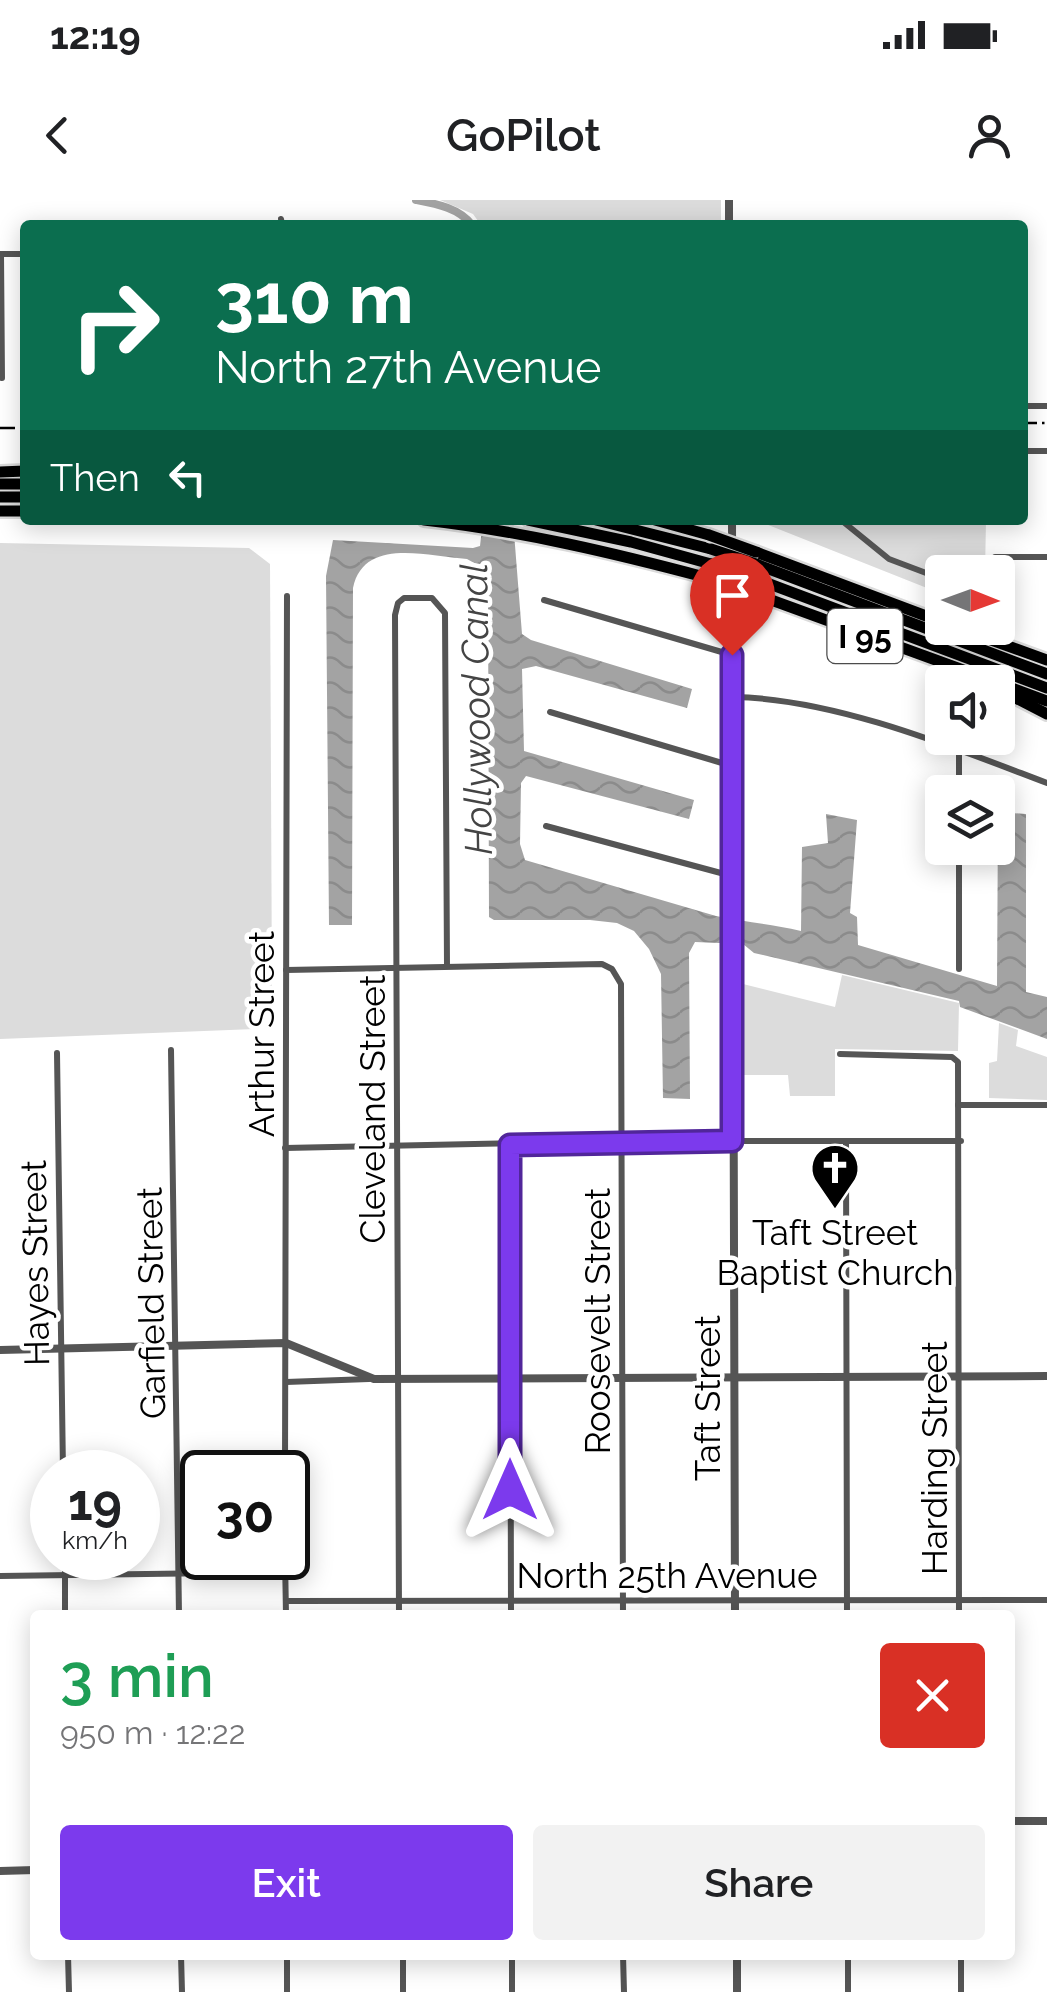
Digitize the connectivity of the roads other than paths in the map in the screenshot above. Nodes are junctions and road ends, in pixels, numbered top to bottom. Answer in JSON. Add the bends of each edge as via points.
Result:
{"nodes":[{"id":1,"x":1,"y":254,"type":"edge"},
{"id":2,"x":2,"y":378,"type":"edge"},
{"id":3,"x":467,"y":525,"type":"edge"},
{"id":4,"x":551,"y":525,"type":"edge"},
{"id":5,"x":622,"y":525,"type":"edge"},
{"id":6,"x":668,"y":525,"type":"edge"},
{"id":7,"x":732,"y":525,"type":"edge"},
{"id":8,"x":847,"y":525,"type":"edge"},
{"id":9,"x":710,"y":542,"type":"junction"},
{"id":10,"x":1015,"y":557,"type":"edge"},
{"id":11,"x":1047,"y":557,"type":"edge"},
{"id":12,"x":756,"y":558,"type":"junction"},
{"id":13,"x":925,"y":572,"type":"edge"},
{"id":14,"x":287,"y":596,"type":"dead end"},
{"id":15,"x":544,"y":600,"type":"dead end"},
{"id":16,"x":925,"y":616,"type":"edge"},
{"id":17,"x":1007,"y":645,"type":"edge"},
{"id":18,"x":732,"y":655,"type":"junction"},
{"id":19,"x":1047,"y":658,"type":"edge"},
{"id":20,"x":944,"y":665,"type":"edge"},
{"id":21,"x":1047,"y":674,"type":"edge"},
{"id":22,"x":1047,"y":688,"type":"edge"},
{"id":23,"x":1015,"y":691,"type":"edge"},
{"id":24,"x":1015,"y":695,"type":"edge"},
{"id":25,"x":734,"y":697,"type":"junction"},
{"id":26,"x":1047,"y":701,"type":"edge"},
{"id":27,"x":550,"y":712,"type":"dead end"},
{"id":28,"x":1047,"y":714,"type":"edge"},
{"id":29,"x":925,"y":740,"type":"edge"},
{"id":30,"x":972,"y":755,"type":"edge"},
{"id":31,"x":732,"y":766,"type":"junction"},
{"id":32,"x":1047,"y":783,"type":"edge"},
{"id":33,"x":546,"y":826,"type":"dead end"},
{"id":34,"x":960,"y":865,"type":"edge"},
{"id":35,"x":732,"y":876,"type":"junction"},
{"id":36,"x":396,"y":966,"type":"junction"},
{"id":37,"x":446,"y":966,"type":"junction"},
{"id":38,"x":286,"y":970,"type":"junction"},
{"id":39,"x":960,"y":970,"type":"dead end"},
{"id":40,"x":172,"y":1050,"type":"dead end"},
{"id":41,"x":57,"y":1053,"type":"dead end"},
{"id":42,"x":840,"y":1054,"type":"dead end"},
{"id":43,"x":1047,"y":1104,"type":"edge"},
{"id":44,"x":958,"y":1105,"type":"junction"},
{"id":45,"x":960,"y":1140,"type":"junction"},
{"id":46,"x":622,"y":1141,"type":"junction"},
{"id":47,"x":732,"y":1141,"type":"junction"},
{"id":48,"x":846,"y":1142,"type":"junction"},
{"id":49,"x":510,"y":1145,"type":"junction"},
{"id":50,"x":397,"y":1146,"type":"junction"},
{"id":51,"x":285,"y":1148,"type":"junction"},
{"id":52,"x":286,"y":1343,"type":"junction"},
{"id":53,"x":177,"y":1345,"type":"junction"},
{"id":54,"x":61,"y":1349,"type":"junction"},
{"id":55,"x":0,"y":1350,"type":"edge"},
{"id":56,"x":848,"y":1375,"type":"junction"},
{"id":57,"x":959,"y":1376,"type":"junction"},
{"id":58,"x":1047,"y":1376,"type":"edge"},
{"id":59,"x":398,"y":1378,"type":"junction"},
{"id":60,"x":735,"y":1378,"type":"junction"},
{"id":61,"x":374,"y":1379,"type":"junction"},
{"id":62,"x":622,"y":1379,"type":"junction"},
{"id":63,"x":510,"y":1380,"type":"junction"},
{"id":64,"x":286,"y":1382,"type":"junction"},
{"id":65,"x":63,"y":1450,"type":"edge"},
{"id":66,"x":286,"y":1450,"type":"edge"},
{"id":67,"x":160,"y":1574,"type":"edge"},
{"id":68,"x":179,"y":1574,"type":"junction"},
{"id":69,"x":30,"y":1575,"type":"edge"},
{"id":70,"x":0,"y":1576,"type":"edge"},
{"id":71,"x":65,"y":1580,"type":"edge"},
{"id":72,"x":285,"y":1580,"type":"edge"},
{"id":73,"x":511,"y":1600,"type":"junction"},
{"id":74,"x":735,"y":1600,"type":"junction"},
{"id":75,"x":847,"y":1600,"type":"junction"},
{"id":76,"x":959,"y":1600,"type":"junction"},
{"id":77,"x":1047,"y":1600,"type":"edge"},
{"id":78,"x":286,"y":1601,"type":"junction"},
{"id":79,"x":398,"y":1601,"type":"junction"},
{"id":80,"x":622,"y":1601,"type":"junction"},
{"id":81,"x":65,"y":1610,"type":"edge"},
{"id":82,"x":180,"y":1610,"type":"edge"},
{"id":83,"x":286,"y":1610,"type":"edge"},
{"id":84,"x":399,"y":1610,"type":"edge"},
{"id":85,"x":511,"y":1610,"type":"edge"},
{"id":86,"x":622,"y":1610,"type":"edge"},
{"id":87,"x":735,"y":1610,"type":"edge"},
{"id":88,"x":847,"y":1610,"type":"edge"},
{"id":89,"x":959,"y":1610,"type":"edge"},
{"id":90,"x":1015,"y":1821,"type":"edge"},
{"id":91,"x":1047,"y":1821,"type":"edge"},
{"id":92,"x":30,"y":1870,"type":"edge"},
{"id":93,"x":0,"y":1871,"type":"edge"},
{"id":94,"x":68,"y":1960,"type":"edge"},
{"id":95,"x":181,"y":1960,"type":"edge"},
{"id":96,"x":287,"y":1960,"type":"edge"},
{"id":97,"x":403,"y":1960,"type":"edge"},
{"id":98,"x":512,"y":1960,"type":"edge"},
{"id":99,"x":624,"y":1960,"type":"edge"},
{"id":100,"x":737,"y":1960,"type":"edge"},
{"id":101,"x":848,"y":1960,"type":"edge"},
{"id":102,"x":961,"y":1960,"type":"edge"},
{"id":103,"x":68,"y":1992,"type":"edge"},
{"id":104,"x":182,"y":1992,"type":"edge"},
{"id":105,"x":287,"y":1992,"type":"edge"},
{"id":106,"x":402,"y":1992,"type":"edge"},
{"id":107,"x":512,"y":1992,"type":"edge"},
{"id":108,"x":624,"y":1992,"type":"edge"},
{"id":109,"x":737,"y":1992,"type":"edge"},
{"id":110,"x":848,"y":1992,"type":"edge"},
{"id":111,"x":961,"y":1992,"type":"edge"}],
"edges":[{"from":1,"to":2,"type":"street"},
{"from":3,"to":20,"type":"highway","number":"I 95","bridge":true,"via":[[708,578]]},
{"from":4,"to":22,"type":"highway","bridge":true,"via":[[711,564]]},
{"from":5,"to":9,"type":"highway"},
{"from":6,"to":9,"type":"highway","number":"I 95"},
{"from":7,"to":18,"type":"street","name":"Taft Street"},
{"from":8,"to":13,"type":"street","via":[[890,559]]},
{"from":9,"to":12,"type":"highway","number":"I 95","bridge":true},
{"from":10,"to":11,"type":"street"},
{"from":12,"to":16,"type":"highway","number":"I 95"},
{"from":12,"to":21,"type":"highway"},
{"from":14,"to":38,"type":"street","name":"Arthur Street"},
{"from":15,"to":18,"type":"street"},
{"from":17,"to":19,"type":"highway"},
{"from":18,"to":25,"type":"street","name":"Taft Street"},
{"from":23,"to":26,"type":"highway","number":"I 95"},
{"from":24,"to":28,"type":"highway"},
{"from":25,"to":29,"type":"street","via":[[814,708]]},
{"from":25,"to":31,"type":"street","name":"Taft Street"},
{"from":27,"to":31,"type":"street"},
{"from":30,"to":32,"type":"street"},
{"from":31,"to":35,"type":"street","name":"Taft Street"},
{"from":33,"to":35,"type":"street"},
{"from":34,"to":39,"type":"street"},
{"from":35,"to":47,"type":"street","name":"Taft Street"},
{"from":36,"to":37,"type":"street"},
{"from":36,"to":37,"type":"street","name":"Cleveland Street","via":[[398,603],[404,598],[432,598],[445,613]]},
{"from":36,"to":38,"type":"street"},
{"from":36,"to":50,"type":"street","name":"Cleveland Street"},
{"from":37,"to":46,"type":"street","name":"Roosevelt Street","via":[[612,969],[620,984]]},
{"from":38,"to":51,"type":"street","name":"Arthur Street"},
{"from":40,"to":53,"type":"street","name":"Garfield Street"},
{"from":41,"to":54,"type":"street","name":"Hayes Street"},
{"from":42,"to":44,"type":"street","name":"Harding Street","via":[[952,1057],[958,1062]]},
{"from":43,"to":44,"type":"street"},
{"from":44,"to":45,"type":"street","name":"Harding Street"},
{"from":45,"to":48,"type":"street"},
{"from":45,"to":57,"type":"street","name":"Harding Street"},
{"from":46,"to":47,"type":"street"},
{"from":46,"to":49,"type":"street"},
{"from":46,"to":62,"type":"street","name":"Roosevelt Street"},
{"from":47,"to":48,"type":"street"},
{"from":47,"to":60,"type":"street","name":"Taft Street"},
{"from":48,"to":56,"type":"street"},
{"from":49,"to":50,"type":"street"},
{"from":49,"to":63,"type":"street"},
{"from":50,"to":51,"type":"street"},
{"from":50,"to":59,"type":"street","name":"Cleveland Street"},
{"from":51,"to":52,"type":"street","name":"Arthur Street"},
{"from":52,"to":53,"type":"street"},
{"from":52,"to":61,"type":"street"},
{"from":52,"to":64,"type":"street","name":"Arthur Street"},
{"from":53,"to":54,"type":"street"},
{"from":53,"to":68,"type":"street","name":"Garfield Street"},
{"from":54,"to":55,"type":"street"},
{"from":54,"to":65,"type":"street","name":"Hayes Street"},
{"from":56,"to":57,"type":"street"},
{"from":56,"to":60,"type":"street"},
{"from":56,"to":75,"type":"street"},
{"from":57,"to":58,"type":"street"},
{"from":57,"to":76,"type":"street","name":"Harding Street"},
{"from":59,"to":61,"type":"street"},
{"from":59,"to":63,"type":"street"},
{"from":59,"to":79,"type":"street","name":"Cleveland Street"},
{"from":60,"to":62,"type":"street"},
{"from":60,"to":74,"type":"street","name":"Taft Street"},
{"from":61,"to":64,"type":"street"},
{"from":62,"to":63,"type":"street"},
{"from":62,"to":80,"type":"street","name":"Roosevelt Street"},
{"from":63,"to":73,"type":"street"},
{"from":64,"to":66,"type":"street","name":"Arthur Street"},
{"from":67,"to":68,"type":"street"},
{"from":68,"to":82,"type":"street","name":"Garfield Street"},
{"from":69,"to":70,"type":"street"},
{"from":71,"to":81,"type":"street"},
{"from":72,"to":78,"type":"street"},
{"from":73,"to":79,"type":"street","name":"North 25th Avenue"},
{"from":73,"to":80,"type":"street","name":"North 25th Avenue"},
{"from":73,"to":85,"type":"street"},
{"from":74,"to":75,"type":"street","name":"North 25th Avenue"},
{"from":74,"to":80,"type":"street","name":"North 25th Avenue"},
{"from":74,"to":87,"type":"street","name":"Taft Street"},
{"from":75,"to":76,"type":"street","name":"North 25th Avenue"},
{"from":75,"to":88,"type":"street"},
{"from":76,"to":77,"type":"street","name":"North 25th Avenue"},
{"from":76,"to":89,"type":"street","name":"Harding Street"},
{"from":78,"to":79,"type":"street","name":"North 25th Avenue"},
{"from":78,"to":83,"type":"street"},
{"from":79,"to":84,"type":"street","name":"Cleveland Street"},
{"from":80,"to":86,"type":"street","name":"Roosevelt Street"},
{"from":90,"to":91,"type":"street"},
{"from":92,"to":93,"type":"street"},
{"from":94,"to":103,"type":"street"},
{"from":95,"to":104,"type":"street"},
{"from":96,"to":105,"type":"street"},
{"from":97,"to":106,"type":"street"},
{"from":98,"to":107,"type":"street"},
{"from":99,"to":108,"type":"street"},
{"from":100,"to":109,"type":"street"},
{"from":101,"to":110,"type":"street"},
{"from":102,"to":111,"type":"street"}]}
